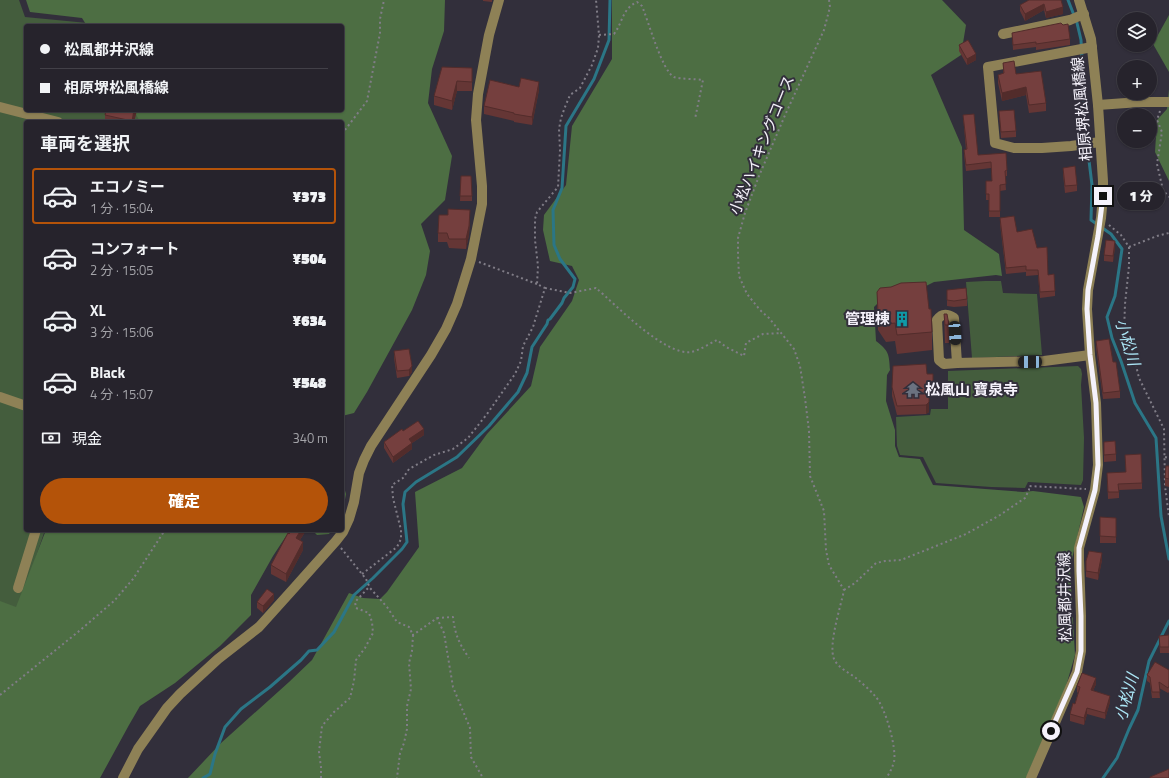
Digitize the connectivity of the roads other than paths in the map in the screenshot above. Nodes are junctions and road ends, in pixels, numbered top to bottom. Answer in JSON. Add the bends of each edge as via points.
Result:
{"nodes":[{"id":1,"x":499,"y":0,"type":"edge"},
{"id":2,"x":1079,"y":0,"type":"edge"},
{"id":3,"x":1077,"y":17,"type":"junction"},
{"id":4,"x":1003,"y":34,"type":"dead end"},
{"id":5,"x":1084,"y":48,"type":"junction"},
{"id":6,"x":1166,"y":102,"type":"edge"},
{"id":7,"x":1098,"y":105,"type":"junction"},
{"id":8,"x":0,"y":107,"type":"edge"},
{"id":9,"x":50,"y":120,"type":"edge"},
{"id":10,"x":1091,"y":143,"type":"junction"},
{"id":11,"x":1098,"y":236,"type":"joint"},
{"id":12,"x":1090,"y":355,"type":"junction"},
{"id":13,"x":957,"y":364,"type":"dead end"},
{"id":14,"x":0,"y":397,"type":"edge"},
{"id":15,"x":24,"y":405,"type":"edge"},
{"id":16,"x":344,"y":530,"type":"edge"},
{"id":17,"x":35,"y":532,"type":"edge"},
{"id":18,"x":343,"y":532,"type":"edge"},
{"id":19,"x":18,"y":588,"type":"dead end"},
{"id":20,"x":123,"y":778,"type":"edge"},
{"id":21,"x":1031,"y":778,"type":"edge"}],
"edges":[{"from":1,"to":16,"type":"street","via":[[489,35],[478,94],[476,120],[482,204],[471,259],[446,329],[364,460]]},
{"from":2,"to":3,"type":"street","name":"相原堺松風橋線"},
{"from":3,"to":4,"type":"street"},
{"from":3,"to":5,"type":"street","name":"相原堺松風橋線","via":[[1091,39]]},
{"from":5,"to":7,"type":"street","name":"相原堺松風橋線"},
{"from":5,"to":10,"type":"street","via":[[988,66],[995,143],[1014,148]]},
{"from":6,"to":7,"type":"street"},
{"from":7,"to":10,"type":"street","name":"相原堺松風橋線"},
{"from":8,"to":9,"type":"street"},
{"from":10,"to":11,"type":"street","name":"相原堺松風橋線","via":[[1103,181]]},
{"from":11,"to":12,"type":"street","name":"松風都井沢線","via":[[1088,290],[1087,325]]},
{"from":12,"to":13,"type":"street","via":[[1044,361]]},
{"from":12,"to":21,"type":"street","name":"松風都井沢線","via":[[1096,403],[1098,465],[1095,490],[1079,548],[1081,651],[1077,672]]},
{"from":14,"to":15,"type":"street"},
{"from":17,"to":19,"type":"street"},
{"from":18,"to":20,"type":"street","via":[[258,627],[218,659],[171,703],[138,749]]}]}
